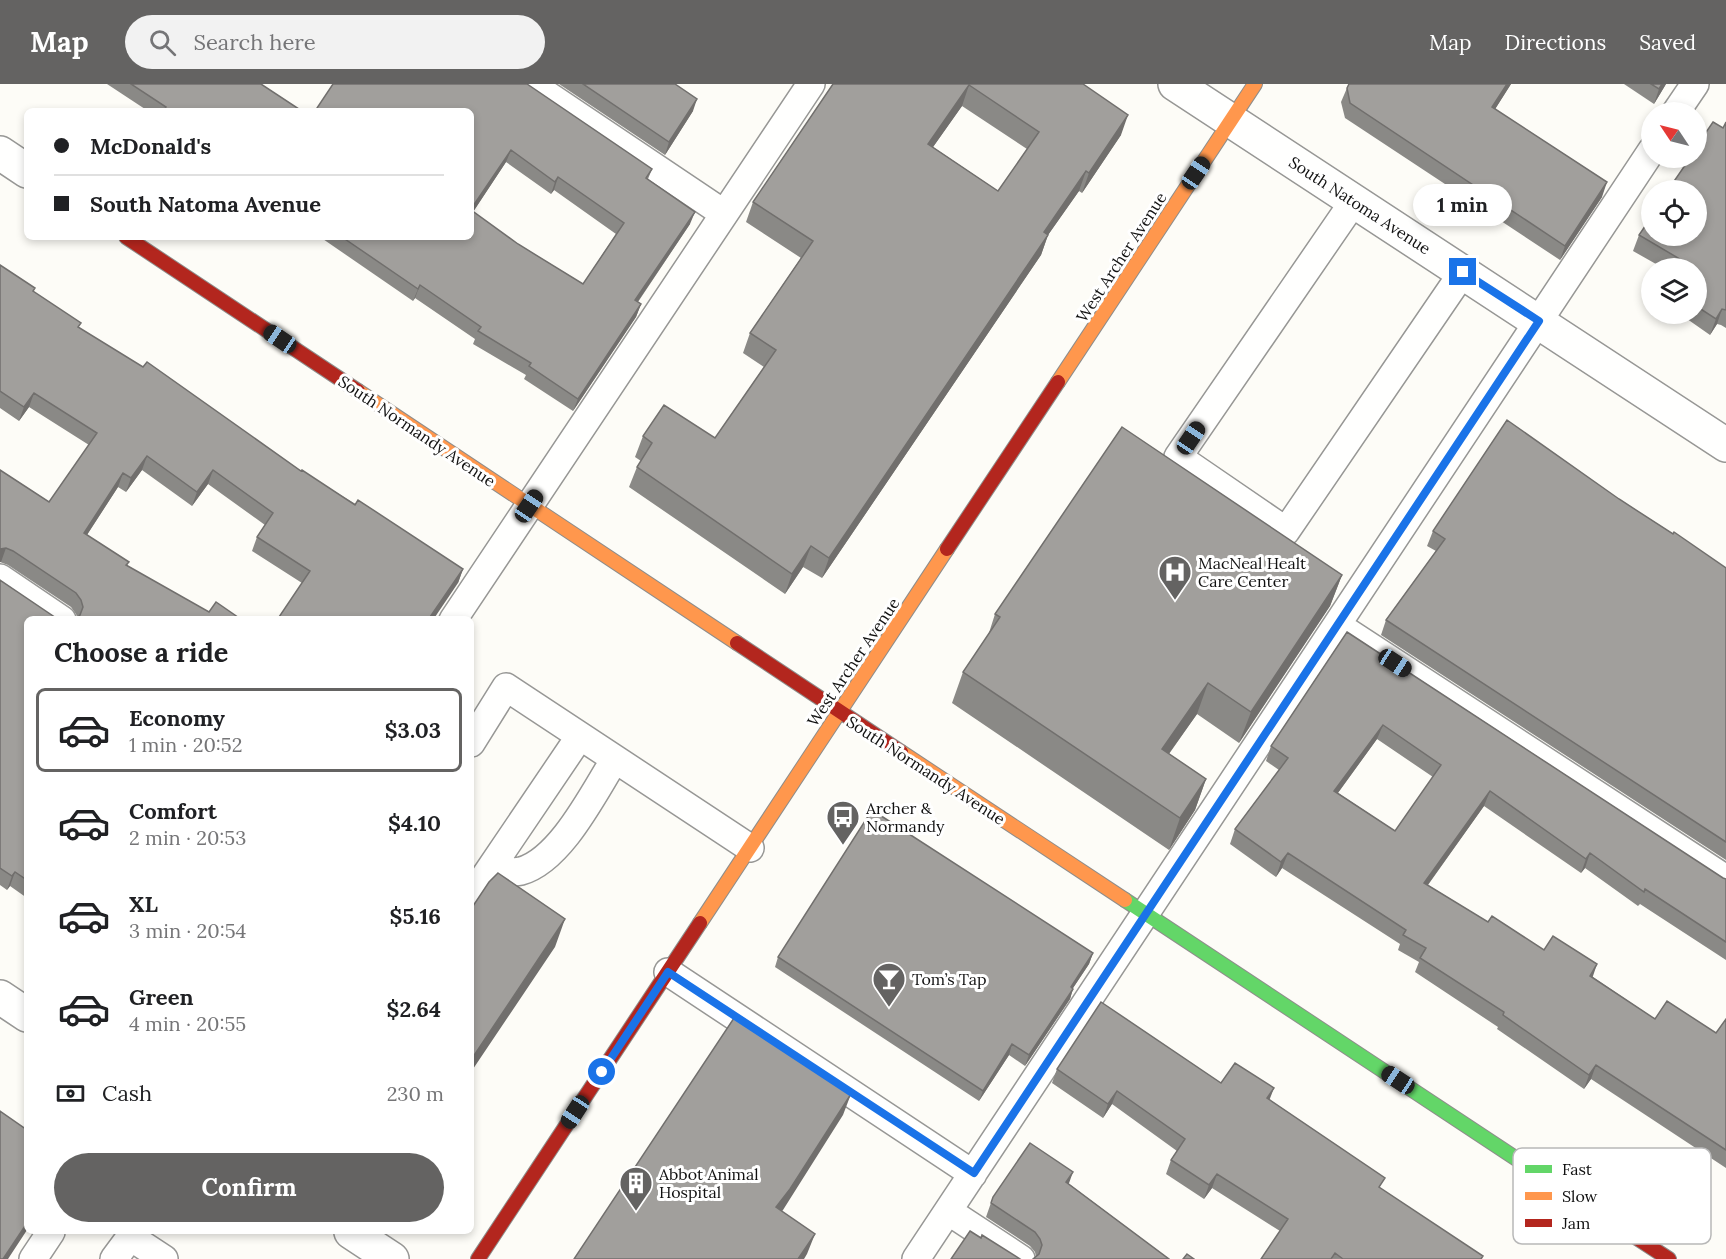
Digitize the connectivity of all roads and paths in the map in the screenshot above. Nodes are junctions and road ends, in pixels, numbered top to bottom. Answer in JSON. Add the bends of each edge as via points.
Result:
{"nodes":[{"id":1,"x":531,"y":84,"type":"edge"},
{"id":2,"x":811,"y":84,"type":"edge"},
{"id":3,"x":1175,"y":84,"type":"edge"},
{"id":4,"x":1255,"y":84,"type":"edge"},
{"id":5,"x":1695,"y":84,"type":"edge"},
{"id":6,"x":1683,"y":102,"type":"edge"},
{"id":7,"x":1231,"y":121,"type":"junction"},
{"id":8,"x":0,"y":153,"type":"edge"},
{"id":9,"x":1641,"y":167,"type":"edge"},
{"id":10,"x":24,"y":169,"type":"edge"},
{"id":11,"x":1354,"y":201,"type":"junction"},
{"id":12,"x":723,"y":213,"type":"junction"},
{"id":13,"x":131,"y":240,"type":"edge"},
{"id":14,"x":1463,"y":272,"type":"junction"},
{"id":15,"x":1539,"y":321,"type":"junction"},
{"id":16,"x":1726,"y":445,"type":"edge"},
{"id":17,"x":534,"y":508,"type":"junction"},
{"id":18,"x":0,"y":578,"type":"edge"},
{"id":19,"x":56,"y":616,"type":"edge"},
{"id":20,"x":456,"y":616,"type":"edge"},
{"id":21,"x":1337,"y":625,"type":"junction"},
{"id":22,"x":840,"y":712,"type":"junction"},
{"id":23,"x":580,"y":736,"type":"junction"},
{"id":24,"x":474,"y":738,"type":"edge"},
{"id":25,"x":615,"y":759,"type":"junction"},
{"id":26,"x":750,"y":848,"type":"junction"},
{"id":27,"x":489,"y":873,"type":"junction"},
{"id":28,"x":1726,"y":879,"type":"edge"},
{"id":29,"x":474,"y":893,"type":"edge"},
{"id":30,"x":1146,"y":914,"type":"junction"},
{"id":31,"x":668,"y":972,"type":"junction"},
{"id":32,"x":0,"y":997,"type":"edge"},
{"id":33,"x":24,"y":1013,"type":"edge"},
{"id":34,"x":1513,"y":1156,"type":"edge"},
{"id":35,"x":974,"y":1173,"type":"junction"},
{"id":36,"x":948,"y":1211,"type":"junction"},
{"id":37,"x":50,"y":1234,"type":"edge"},
{"id":38,"x":131,"y":1234,"type":"edge"},
{"id":39,"x":354,"y":1234,"type":"edge"},
{"id":40,"x":1646,"y":1244,"type":"edge"},
{"id":41,"x":33,"y":1259,"type":"edge"},
{"id":42,"x":114,"y":1259,"type":"edge"},
{"id":43,"x":164,"y":1259,"type":"edge"},
{"id":44,"x":392,"y":1259,"type":"edge"},
{"id":45,"x":478,"y":1259,"type":"edge"},
{"id":46,"x":916,"y":1259,"type":"edge"},
{"id":47,"x":1021,"y":1259,"type":"edge"},
{"id":48,"x":1669,"y":1259,"type":"edge"}],
"edges":[{"from":1,"to":12,"type":"lane"},
{"from":2,"to":12,"type":"lane"},
{"from":3,"to":7,"type":"street","name":"South Natoma Avenue"},
{"from":4,"to":7,"type":"street","name":"West Archer Avenue"},
{"from":5,"to":6,"type":"lane"},
{"from":7,"to":11,"type":"street","name":"South Natoma Avenue"},
{"from":7,"to":22,"type":"street","name":"West Archer Avenue"},
{"from":8,"to":10,"type":"street"},
{"from":9,"to":15,"type":"lane"},
{"from":11,"to":14,"type":"street","name":"South Natoma Avenue"},
{"from":11,"to":14,"type":"lane","via":[[1178,457],[1286,531]]},
{"from":12,"to":17,"type":"lane"},
{"from":13,"to":17,"type":"street","name":"South Normandy Avenue"},
{"from":14,"to":15,"type":"street","name":"South Natoma Avenue"},
{"from":15,"to":16,"type":"street","name":"South Natoma Avenue"},
{"from":15,"to":21,"type":"lane"},
{"from":17,"to":20,"type":"lane"},
{"from":17,"to":22,"type":"street","name":"South Normandy Avenue"},
{"from":18,"to":19,"type":"lane"},
{"from":21,"to":28,"type":"lane"},
{"from":21,"to":30,"type":"lane"},
{"from":22,"to":26,"type":"street","name":"West Archer Avenue"},
{"from":22,"to":30,"type":"street","name":"South Normandy Avenue"},
{"from":23,"to":24,"type":"lane","via":[[506,687]]},
{"from":23,"to":25,"type":"lane"},
{"from":23,"to":27,"type":"lane"},
{"from":25,"to":26,"type":"lane"},
{"from":25,"to":27,"type":"lane","via":[[565,838],[541,860],[522,871]]},
{"from":26,"to":31,"type":"street","name":"West Archer Avenue"},
{"from":27,"to":29,"type":"lane"},
{"from":30,"to":34,"type":"street","name":"South Normandy Avenue"},
{"from":30,"to":35,"type":"lane"},
{"from":31,"to":35,"type":"lane"},
{"from":31,"to":45,"type":"street","name":"West Archer Avenue"},
{"from":32,"to":33,"type":"street"},
{"from":35,"to":36,"type":"lane"},
{"from":36,"to":46,"type":"lane"},
{"from":36,"to":47,"type":"lane"},
{"from":37,"to":41,"type":"lane"},
{"from":38,"to":42,"type":"lane"},
{"from":38,"to":43,"type":"lane"},
{"from":39,"to":44,"type":"street"},
{"from":40,"to":48,"type":"street","name":"South Normandy Avenue"}]}
